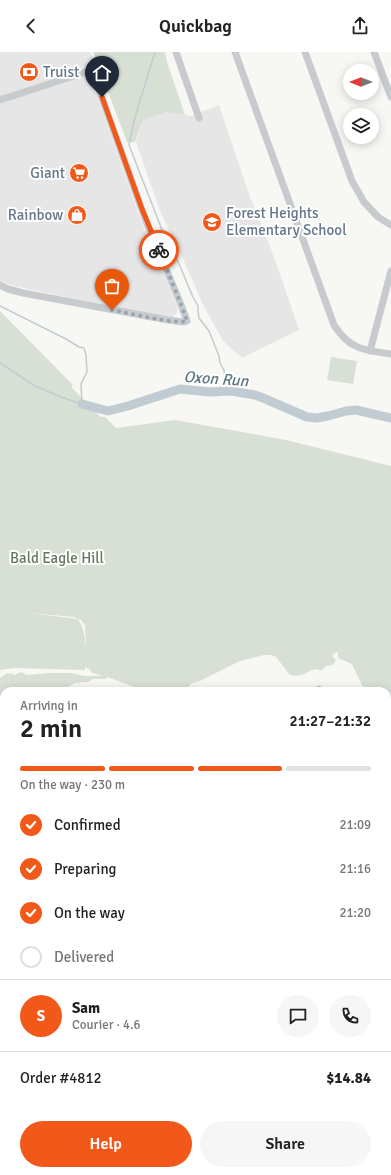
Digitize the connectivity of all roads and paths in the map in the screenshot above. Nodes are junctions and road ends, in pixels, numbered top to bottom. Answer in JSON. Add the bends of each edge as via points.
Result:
{"nodes":[{"id":1,"x":176,"y":52,"type":"edge"},
{"id":2,"x":235,"y":52,"type":"edge"},
{"id":3,"x":305,"y":52,"type":"edge"},
{"id":4,"x":374,"y":52,"type":"edge"},
{"id":5,"x":391,"y":97,"type":"edge"},
{"id":6,"x":0,"y":100,"type":"edge"},
{"id":7,"x":199,"y":118,"type":"dead end"},
{"id":8,"x":391,"y":225,"type":"edge"},
{"id":9,"x":391,"y":271,"type":"edge"},
{"id":10,"x":0,"y":285,"type":"edge"},
{"id":11,"x":370,"y":351,"type":"junction"},
{"id":12,"x":391,"y":354,"type":"edge"}],
"edges":[{"from":1,"to":7,"type":"street"},
{"from":2,"to":11,"type":"street","via":[[334,325],[348,342]]},
{"from":3,"to":8,"type":"street","via":[[352,181],[364,202],[378,217]]},
{"from":4,"to":5,"type":"street"},
{"from":6,"to":10,"type":"street","via":[[92,70],[147,224],[187,321],[168,320],[23,293]]},
{"from":9,"to":11,"type":"street"},
{"from":11,"to":12,"type":"street"}]}
